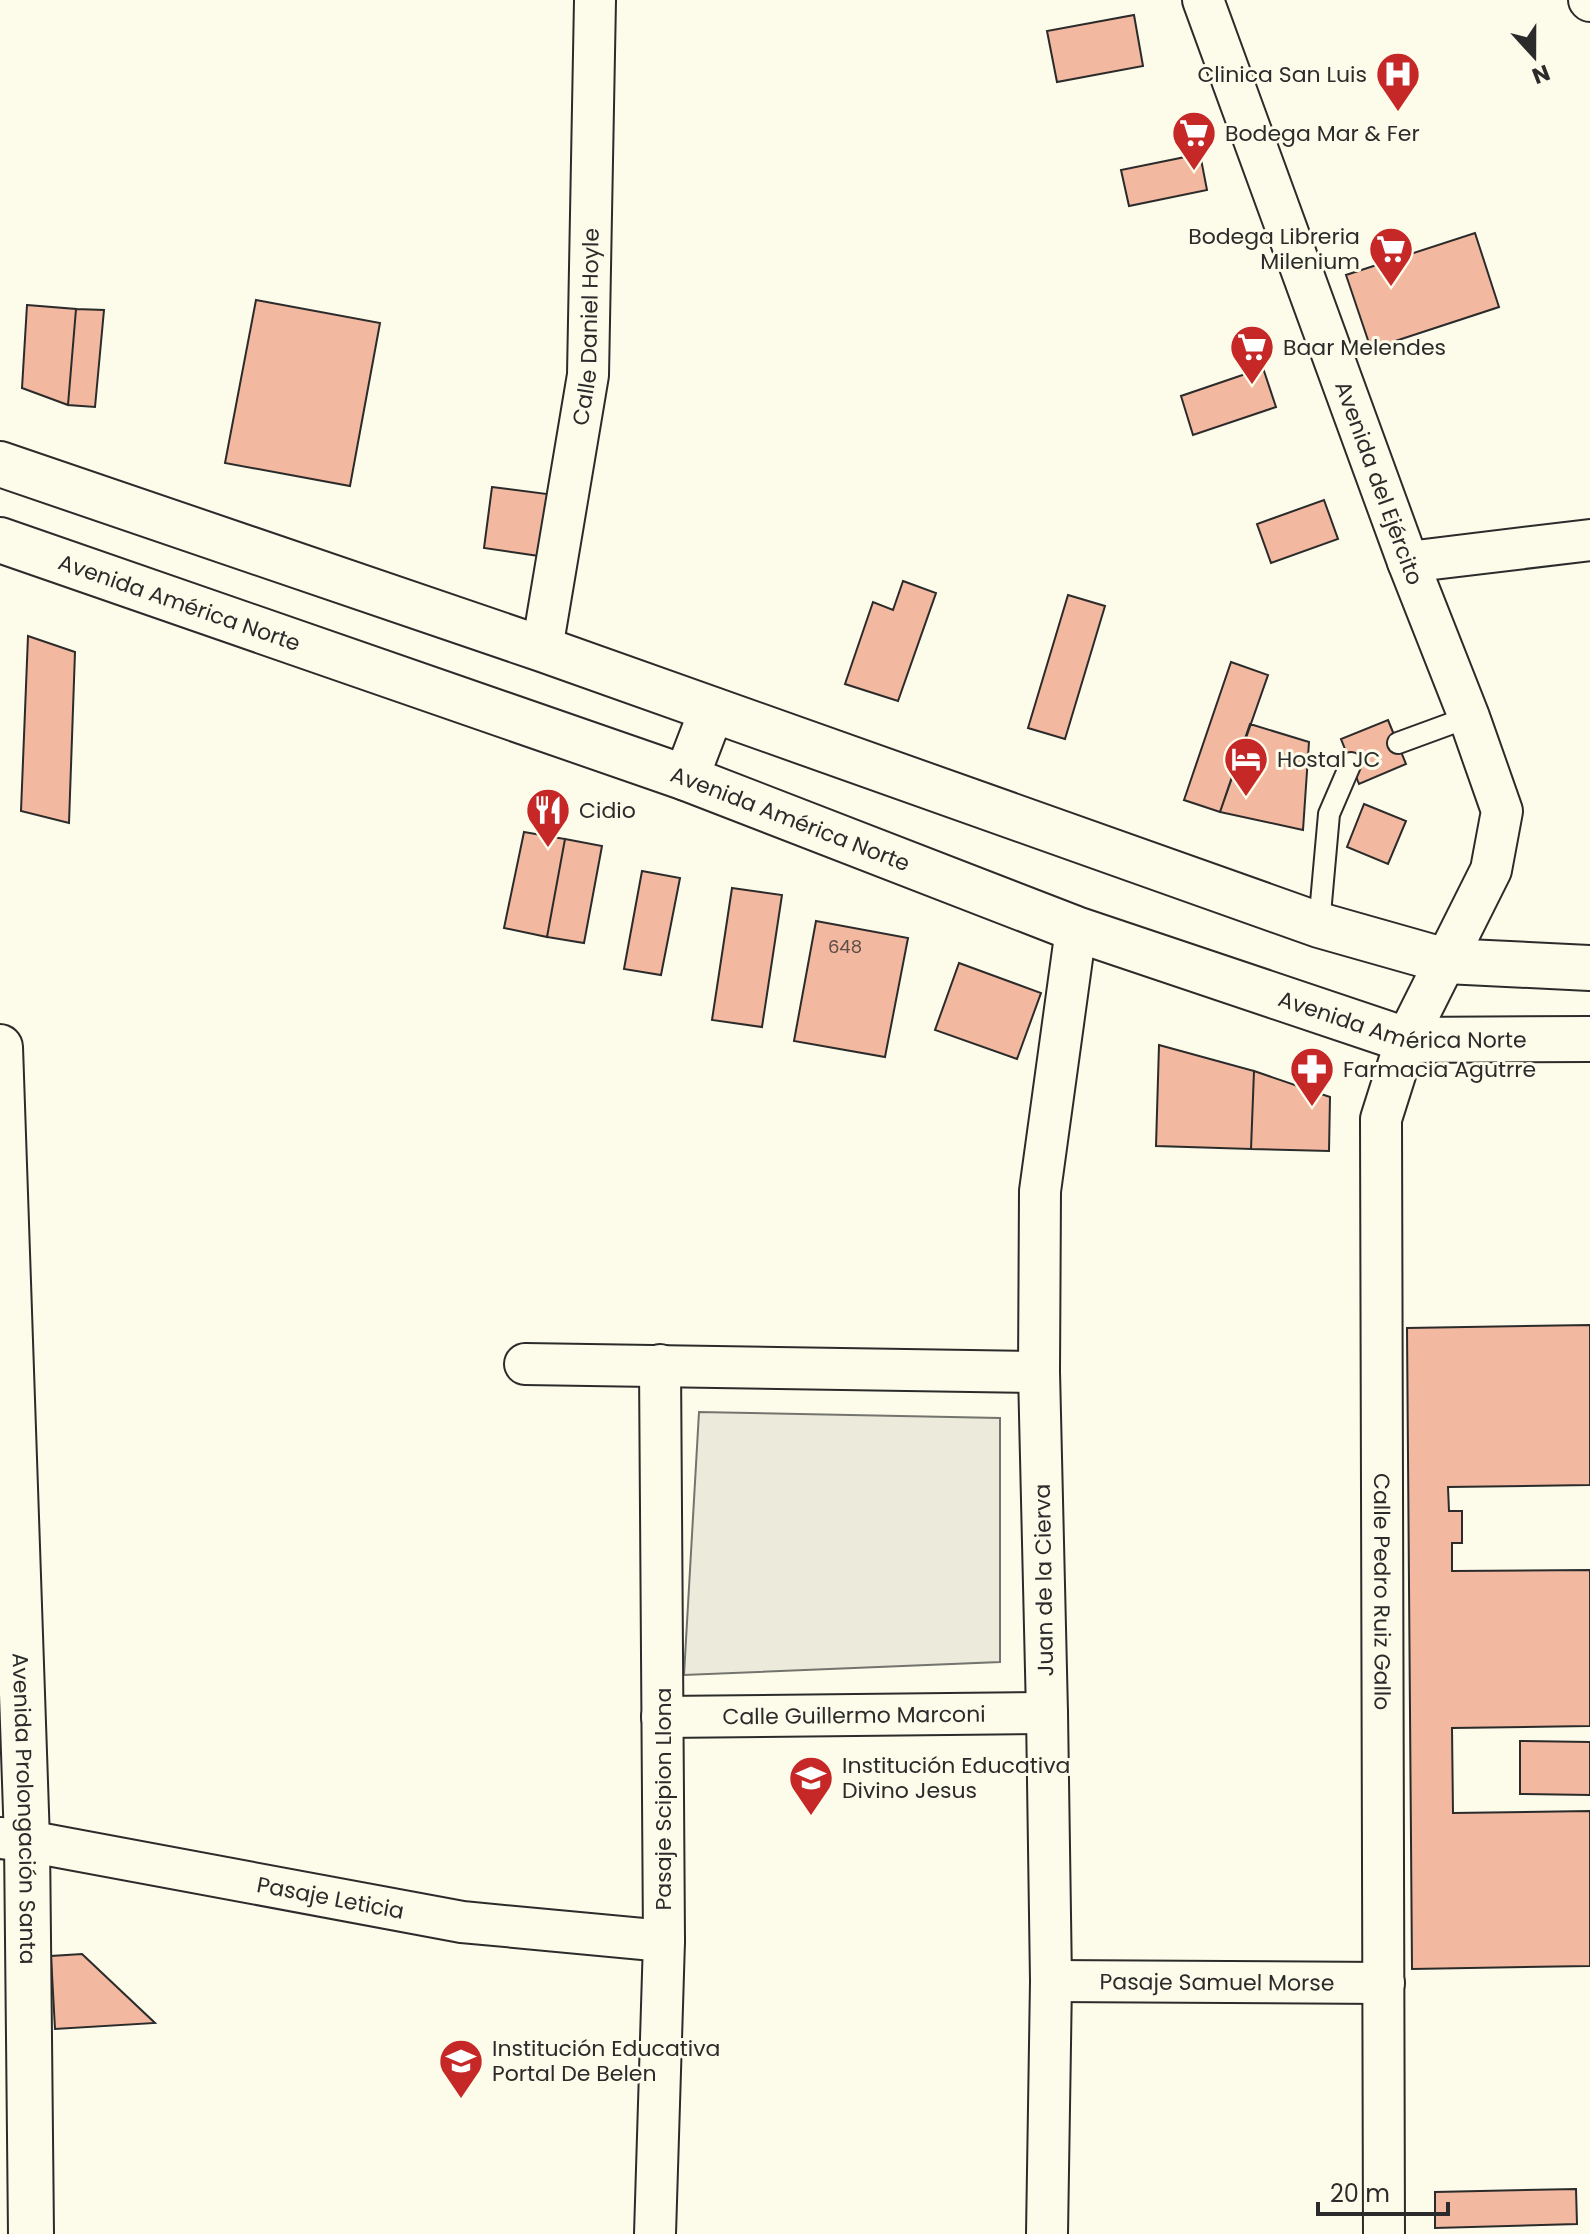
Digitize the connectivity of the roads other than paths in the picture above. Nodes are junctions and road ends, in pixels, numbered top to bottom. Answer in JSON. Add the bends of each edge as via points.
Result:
{"nodes":[{"id":1,"x":595,"y":0,"type":"edge"},
{"id":2,"x":1203,"y":0,"type":"edge"},
{"id":3,"x":0,"y":464,"type":"edge"},
{"id":4,"x":0,"y":540,"type":"edge"},
{"id":5,"x":1590,"y":540,"type":"edge"},
{"id":6,"x":1408,"y":562,"type":"junction"},
{"id":7,"x":542,"y":649,"type":"junction"},
{"id":8,"x":712,"y":710,"type":"junction"},
{"id":9,"x":1469,"y":717,"type":"junction"},
{"id":10,"x":1398,"y":743,"type":"dead end"},
{"id":11,"x":1351,"y":763,"type":"dead end"},
{"id":12,"x":686,"y":778,"type":"junction"},
{"id":13,"x":1319,"y":925,"type":"junction"},
{"id":14,"x":1076,"y":929,"type":"junction"},
{"id":15,"x":1446,"y":961,"type":"junction"},
{"id":16,"x":1590,"y":968,"type":"edge"},
{"id":17,"x":1590,"y":1039,"type":"edge"},
{"id":18,"x":1406,"y":1040,"type":"junction"},
{"id":19,"x":1,"y":1073,"type":"edge"},
{"id":20,"x":3,"y":1209,"type":"edge"},
{"id":21,"x":525,"y":1364,"type":"dead end"},
{"id":22,"x":660,"y":1365,"type":"junction"},
{"id":23,"x":1039,"y":1372,"type":"junction"},
{"id":24,"x":1047,"y":1713,"type":"junction"},
{"id":25,"x":662,"y":1717,"type":"junction"},
{"id":26,"x":13,"y":1840,"type":"edge"},
{"id":27,"x":664,"y":1941,"type":"junction"},
{"id":28,"x":1051,"y":1981,"type":"junction"},
{"id":29,"x":1384,"y":1983,"type":"junction"},
{"id":30,"x":31,"y":2234,"type":"edge"},
{"id":31,"x":655,"y":2234,"type":"edge"},
{"id":32,"x":1047,"y":2234,"type":"edge"},
{"id":33,"x":1384,"y":2234,"type":"edge"}],
"edges":[{"from":1,"to":7,"type":"street","name":"Calle Daniel Hoyle","via":[[588,375]]},
{"from":2,"to":6,"type":"street","name":"Avenida del Ejército"},
{"from":3,"to":7,"type":"main road"},
{"from":4,"to":12,"type":"main road","name":"Avenida América Norte"},
{"from":5,"to":6,"type":"street"},
{"from":6,"to":9,"type":"street","name":"Avenida del Ejército"},
{"from":7,"to":8,"type":"main road"},
{"from":8,"to":12,"type":"main road"},
{"from":8,"to":13,"type":"main road"},
{"from":9,"to":10,"type":"lane"},
{"from":9,"to":15,"type":"street","name":"Avenida del Ejército","via":[[1502,811],[1491,870]]},
{"from":11,"to":13,"type":"lane","via":[[1329,814]]},
{"from":12,"to":14,"type":"main road","name":"Avenida América Norte"},
{"from":13,"to":15,"type":"main road"},
{"from":14,"to":18,"type":"main road","name":"Avenida América Norte"},
{"from":14,"to":23,"type":"street","name":"Juan de la Cierva","via":[[1040,1191]]},
{"from":15,"to":16,"type":"main road"},
{"from":15,"to":18,"type":"street","name":"Calle Pedro Ruiz Gallo"},
{"from":17,"to":18,"type":"main road","name":"Avenida América Norte"},
{"from":18,"to":29,"type":"street","name":"Calle Pedro Ruiz Gallo","via":[[1381,1119]]},
{"from":19,"to":20,"type":"main road","name":"Avenida Prolongación Santa"},
{"from":20,"to":26,"type":"main road","name":"Avenida Prolongación Santa"},
{"from":21,"to":22,"type":"street"},
{"from":22,"to":23,"type":"street"},
{"from":22,"to":25,"type":"street","name":"Pasaje Scipion Llona"},
{"from":23,"to":24,"type":"street","name":"Juan de la Cierva"},
{"from":24,"to":25,"type":"street","name":"Calle Guillermo Marconi"},
{"from":24,"to":28,"type":"street","name":"Juan de la Cierva"},
{"from":25,"to":27,"type":"street","name":"Pasaje Scipion Llona"},
{"from":26,"to":27,"type":"street","name":"Pasaje Leticia","via":[[462,1922]]},
{"from":26,"to":30,"type":"main road","name":"Avenida Prolongación Santa"},
{"from":27,"to":31,"type":"street","name":"Pasaje Scipion Llona"},
{"from":28,"to":29,"type":"street","name":"Pasaje Samuel Morse"},
{"from":28,"to":32,"type":"street","name":"Juan de la Cierva"},
{"from":29,"to":33,"type":"street","name":"Calle Pedro Ruiz Gallo"}]}
